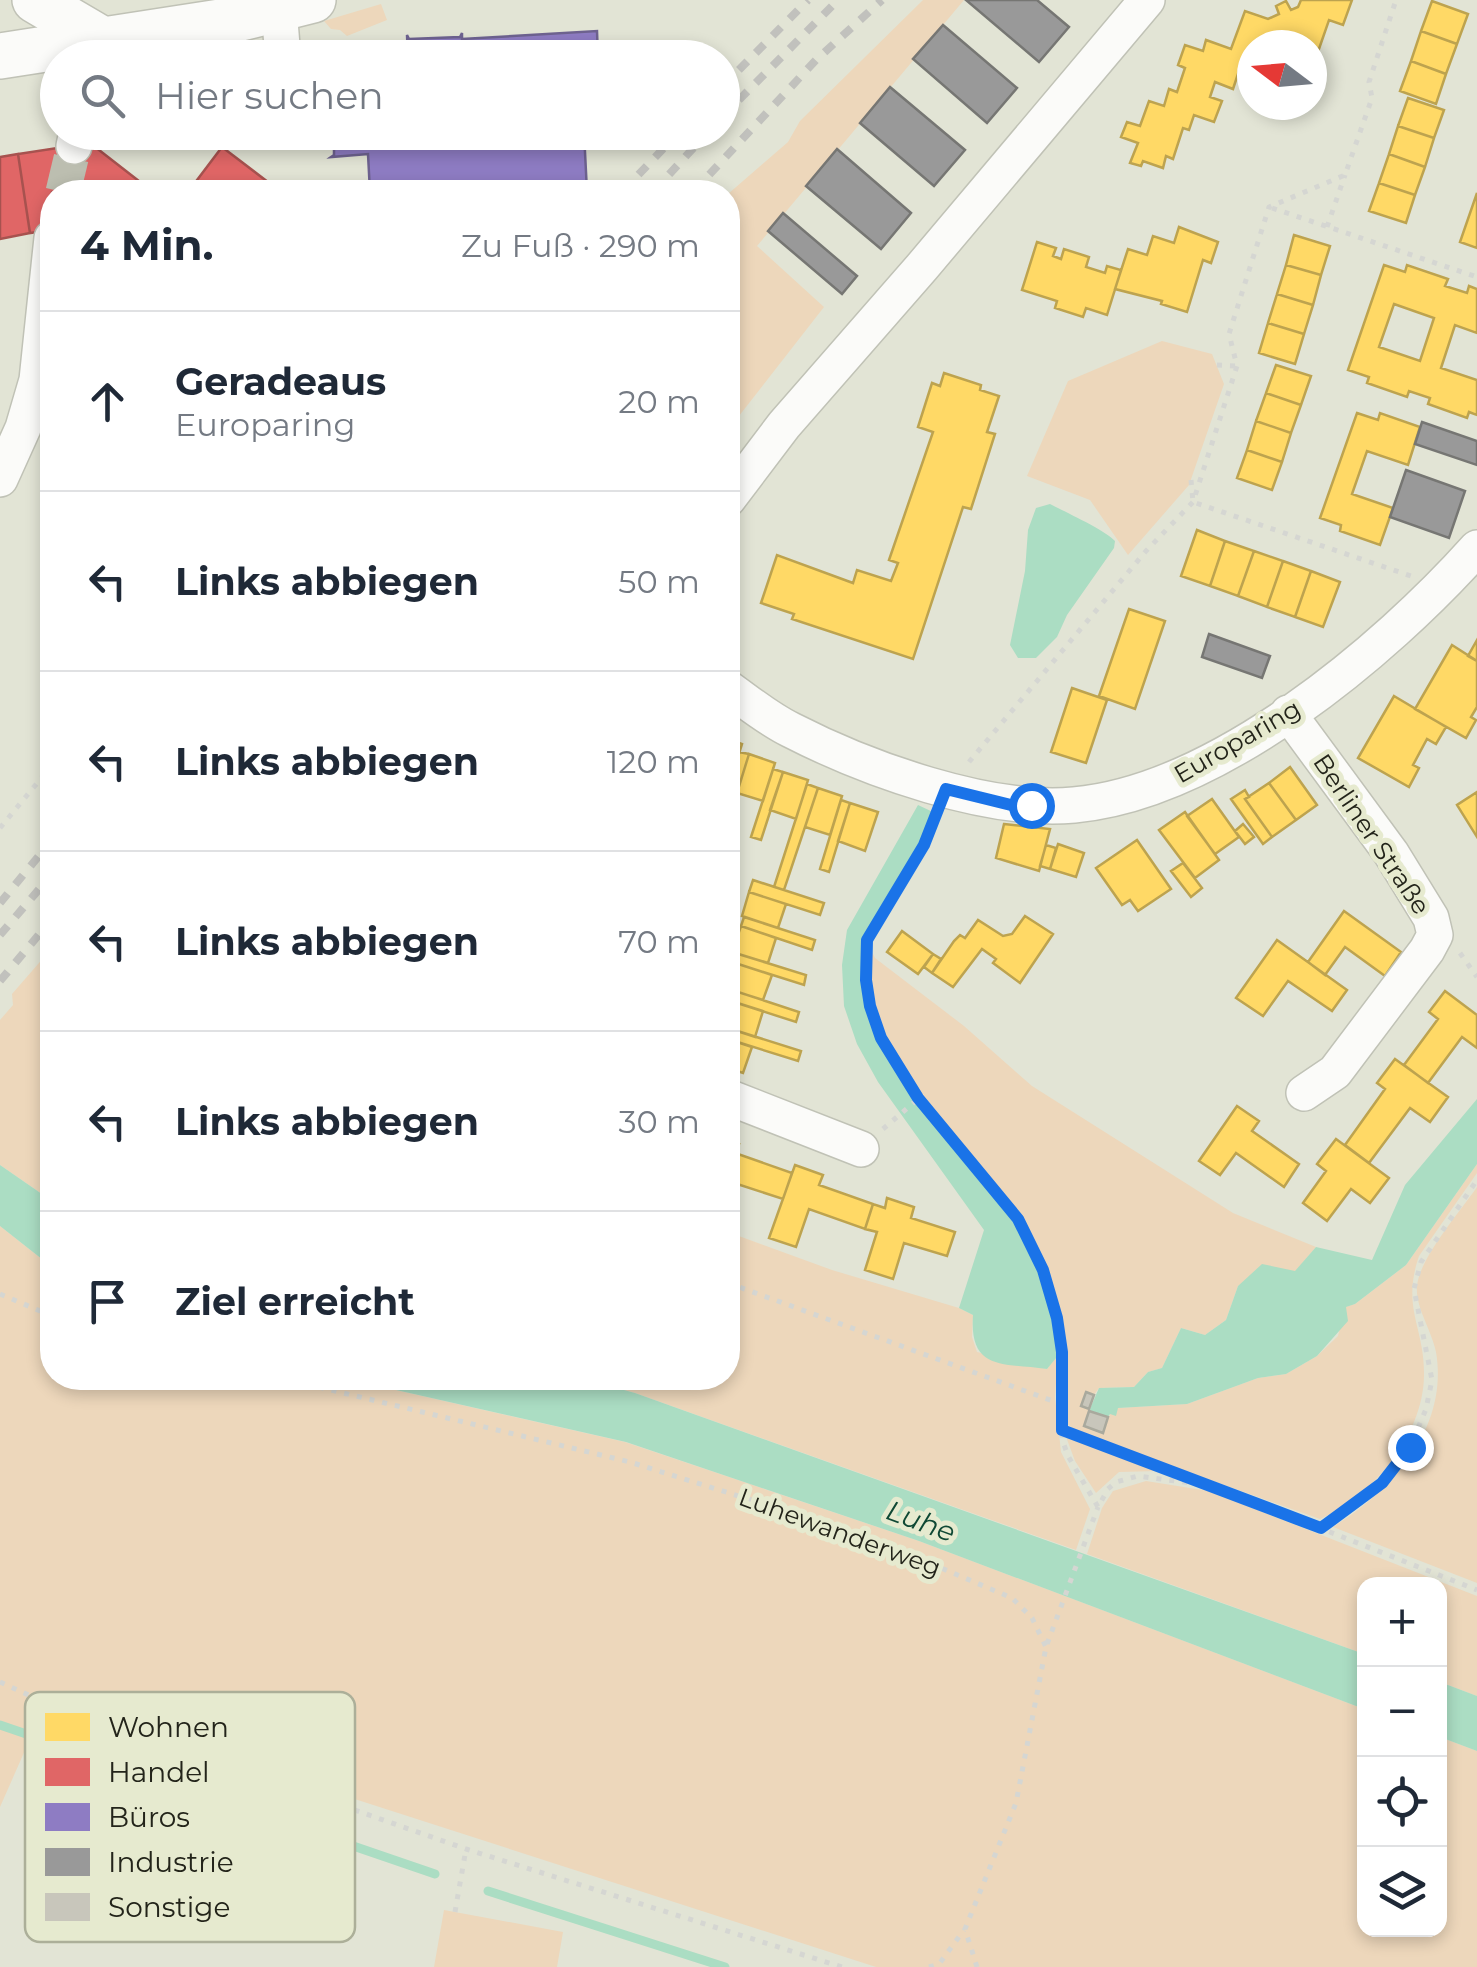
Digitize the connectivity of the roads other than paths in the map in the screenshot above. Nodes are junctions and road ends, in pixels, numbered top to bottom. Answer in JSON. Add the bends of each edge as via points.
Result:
{"nodes":[{"id":1,"x":35,"y":0,"type":"edge"},
{"id":2,"x":1147,"y":0,"type":"edge"},
{"id":3,"x":296,"y":5,"type":"edge"},
{"id":4,"x":0,"y":30,"type":"edge"},
{"id":5,"x":110,"y":37,"type":"junction"},
{"id":6,"x":93,"y":40,"type":"edge"},
{"id":7,"x":287,"y":40,"type":"edge"},
{"id":8,"x":40,"y":49,"type":"edge"},
{"id":9,"x":0,"y":56,"type":"edge"},
{"id":10,"x":40,"y":344,"type":"edge"},
{"id":11,"x":0,"y":479,"type":"edge"},
{"id":12,"x":740,"y":483,"type":"edge"},
{"id":13,"x":1477,"y":548,"type":"edge"},
{"id":14,"x":740,"y":696,"type":"edge"},
{"id":15,"x":1288,"y":714,"type":"junction"},
{"id":16,"x":1304,"y":1093,"type":"dead end"},
{"id":17,"x":740,"y":1101,"type":"edge"},
{"id":18,"x":861,"y":1149,"type":"dead end"}],
"edges":[{"from":1,"to":5,"type":"main road"},
{"from":2,"to":12,"type":"street"},
{"from":3,"to":5,"type":"main road"},
{"from":3,"to":7,"type":"street"},
{"from":4,"to":5,"type":"main road"},
{"from":5,"to":6,"type":"main road"},
{"from":8,"to":9,"type":"main road"},
{"from":10,"to":11,"type":"street","via":[[23,428]]},
{"from":13,"to":15,"type":"street","name":"Europaring","via":[[1403,624]]},
{"from":14,"to":15,"type":"street","name":"Europaring","via":[[788,730],[875,766],[1011,805],[1075,806],[1179,778]]},
{"from":15,"to":16,"type":"street","name":"Berliner Straße","via":[[1391,853],[1431,918],[1434,935],[1335,1072]]},
{"from":17,"to":18,"type":"street"}]}
